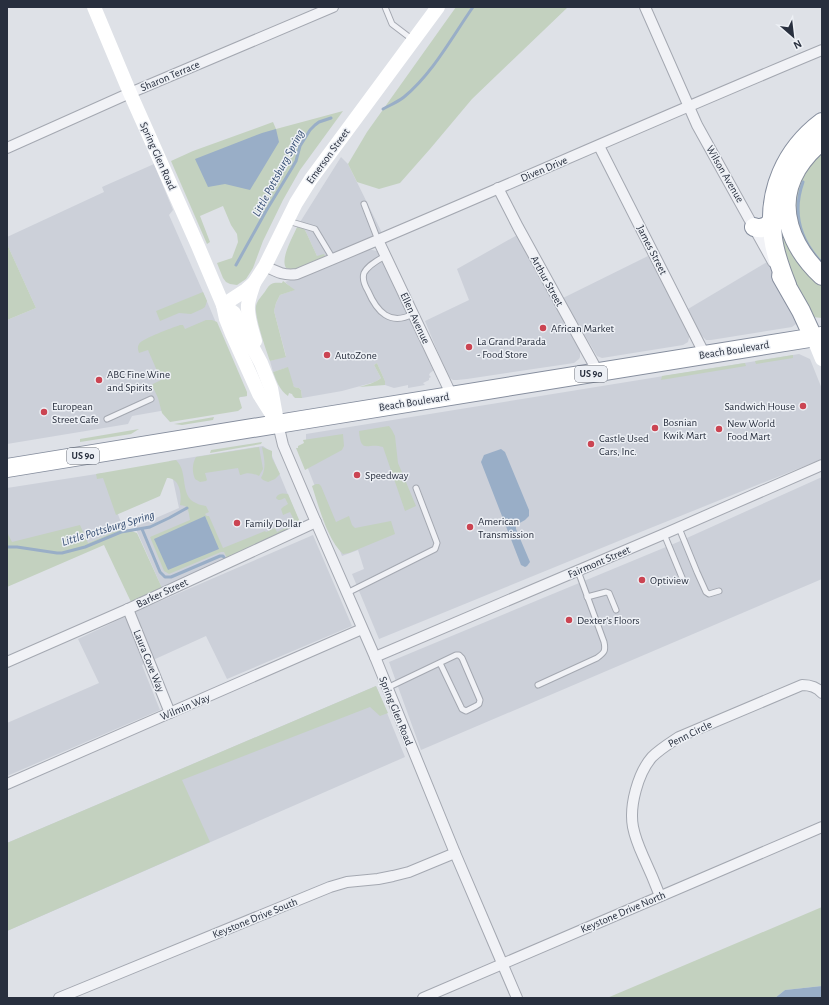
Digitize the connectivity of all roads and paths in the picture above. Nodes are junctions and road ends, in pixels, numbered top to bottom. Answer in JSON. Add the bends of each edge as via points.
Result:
{"nodes":[{"id":1,"x":94,"y":7,"type":"edge"},
{"id":2,"x":333,"y":7,"type":"edge"},
{"id":3,"x":385,"y":7,"type":"edge"},
{"id":4,"x":438,"y":7,"type":"edge"},
{"id":5,"x":645,"y":7,"type":"edge"},
{"id":6,"x":413,"y":41,"type":"junction"},
{"id":7,"x":822,"y":50,"type":"edge"},
{"id":8,"x":130,"y":93,"type":"junction"},
{"id":9,"x":688,"y":106,"type":"junction"},
{"id":10,"x":822,"y":122,"type":"edge"},
{"id":11,"x":822,"y":142,"type":"edge"},
{"id":12,"x":599,"y":146,"type":"junction"},
{"id":13,"x":7,"y":148,"type":"edge"},
{"id":14,"x":498,"y":188,"type":"junction"},
{"id":15,"x":364,"y":204,"type":"dead end"},
{"id":16,"x":288,"y":220,"type":"junction"},
{"id":17,"x":772,"y":221,"type":"junction"},
{"id":18,"x":754,"y":227,"type":"junction"},
{"id":19,"x":378,"y":240,"type":"junction"},
{"id":20,"x":386,"y":256,"type":"junction"},
{"id":21,"x":333,"y":259,"type":"junction"},
{"id":22,"x":265,"y":266,"type":"junction"},
{"id":23,"x":822,"y":276,"type":"edge"},
{"id":24,"x":783,"y":278,"type":"junction"},
{"id":25,"x":254,"y":283,"type":"junction"},
{"id":26,"x":223,"y":305,"type":"junction"},
{"id":27,"x":413,"y":314,"type":"junction"},
{"id":28,"x":817,"y":336,"type":"edge"},
{"id":29,"x":705,"y":355,"type":"junction"},
{"id":30,"x":822,"y":359,"type":"edge"},
{"id":31,"x":261,"y":363,"type":"junction"},
{"id":32,"x":598,"y":372,"type":"junction"},
{"id":33,"x":452,"y":396,"type":"junction"},
{"id":34,"x":151,"y":399,"type":"dead end"},
{"id":35,"x":107,"y":419,"type":"dead end"},
{"id":36,"x":278,"y":424,"type":"junction"},
{"id":37,"x":822,"y":465,"type":"edge"},
{"id":38,"x":7,"y":468,"type":"edge"},
{"id":39,"x":416,"y":488,"type":"dead end"},
{"id":40,"x":316,"y":522,"type":"junction"},
{"id":41,"x":679,"y":528,"type":"junction"},
{"id":42,"x":664,"y":534,"type":"junction"},
{"id":43,"x":578,"y":571,"type":"junction"},
{"id":44,"x":683,"y":580,"type":"dead end"},
{"id":45,"x":719,"y":591,"type":"dead end"},
{"id":46,"x":346,"y":593,"type":"junction"},
{"id":47,"x":588,"y":597,"type":"junction"},
{"id":48,"x":128,"y":609,"type":"junction"},
{"id":49,"x":616,"y":610,"type":"dead end"},
{"id":50,"x":362,"y":629,"type":"junction"},
{"id":51,"x":375,"y":657,"type":"junction"},
{"id":52,"x":7,"y":662,"type":"edge"},
{"id":53,"x":440,"y":663,"type":"junction"},
{"id":54,"x":538,"y":685,"type":"dead end"},
{"id":55,"x":387,"y":688,"type":"junction"},
{"id":56,"x":822,"y":694,"type":"edge"},
{"id":57,"x":170,"y":713,"type":"junction"},
{"id":58,"x":7,"y":784,"type":"edge"},
{"id":59,"x":822,"y":827,"type":"edge"},
{"id":60,"x":455,"y":853,"type":"junction"},
{"id":61,"x":660,"y":896,"type":"junction"},
{"id":62,"x":503,"y":964,"type":"junction"},
{"id":63,"x":59,"y":998,"type":"edge"},
{"id":64,"x":423,"y":998,"type":"edge"},
{"id":65,"x":517,"y":998,"type":"edge"}],
"edges":[{"from":1,"to":8,"type":"main road","name":"Spring Glen Road"},
{"from":2,"to":8,"type":"street","name":"Sharon Terrace"},
{"from":3,"to":6,"type":"lane","via":[[392,24]]},
{"from":4,"to":6,"type":"main road","name":"Emerson Street"},
{"from":5,"to":9,"type":"street","name":"Wilson Avenue"},
{"from":6,"to":16,"type":"main road","name":"Emerson Street","via":[[311,179]]},
{"from":7,"to":9,"type":"street","name":"Diven Drive"},
{"from":8,"to":13,"type":"street","name":"Sharon Terrace"},
{"from":8,"to":26,"type":"main road","name":"Spring Glen Road"},
{"from":9,"to":12,"type":"street","name":"Diven Drive"},
{"from":9,"to":18,"type":"street","name":"Wilson Avenue"},
{"from":10,"to":17,"type":"highway","via":[[802,139],[788,159],[776,189]]},
{"from":11,"to":23,"type":"highway","via":[[805,157],[795,171],[786,204],[789,226],[796,244],[806,260]]},
{"from":12,"to":14,"type":"street","name":"Diven Drive"},
{"from":12,"to":29,"type":"street","name":"James Street"},
{"from":14,"to":19,"type":"street","name":"Diven Drive"},
{"from":14,"to":32,"type":"street","name":"Arthur Street"},
{"from":15,"to":19,"type":"lane"},
{"from":16,"to":21,"type":"lane","via":[[315,229]]},
{"from":16,"to":22,"type":"main road","name":"Emerson Street"},
{"from":17,"to":18,"type":"highway","via":[[764,228]]},
{"from":17,"to":24,"type":"highway","via":[[774,244]]},
{"from":18,"to":24,"type":"street","name":"Wilson Avenue"},
{"from":19,"to":20,"type":"street","name":"Ellen Avenue"},
{"from":19,"to":21,"type":"street","name":"Diven Drive"},
{"from":20,"to":27,"type":"street","name":"Ellen Avenue"},
{"from":20,"to":27,"type":"lane","via":[[366,270],[363,276],[368,292],[375,306],[384,315],[395,319]]},
{"from":21,"to":22,"type":"street","name":"Diven Drive","via":[[289,275],[280,274]]},
{"from":22,"to":25,"type":"main road","name":"Emerson Street"},
{"from":24,"to":28,"type":"highway","name":"Wilson Avenue"},
{"from":25,"to":26,"type":"main road","name":"Emerson Street"},
{"from":25,"to":31,"type":"main road","via":[[248,306]]},
{"from":26,"to":31,"type":"main road","name":"Spring Glen Road","via":[[234,313]]},
{"from":26,"to":36,"type":"main road","name":"Spring Glen Road","via":[[226,319],[259,394]]},
{"from":27,"to":33,"type":"street","name":"Ellen Avenue"},
{"from":28,"to":29,"type":"highway","name":"Beach Boulevard","number":"US 90"},
{"from":28,"to":30,"type":"main road"},
{"from":29,"to":32,"type":"highway","name":"Beach Boulevard","number":"US 90"},
{"from":31,"to":36,"type":"main road","name":"Spring Glen Road","via":[[271,388]]},
{"from":32,"to":33,"type":"highway","name":"Beach Boulevard","number":"US 90"},
{"from":33,"to":36,"type":"highway","name":"Beach Boulevard","number":"US 90"},
{"from":34,"to":35,"type":"lane"},
{"from":36,"to":38,"type":"highway","name":"Beach Boulevard","number":"US 90"},
{"from":36,"to":40,"type":"street","name":"Spring Glen Road","via":[[283,445]]},
{"from":37,"to":41,"type":"street","name":"Fairmont Street"},
{"from":39,"to":46,"type":"lane","via":[[437,543],[435,549]]},
{"from":40,"to":46,"type":"street","name":"Spring Glen Road"},
{"from":40,"to":48,"type":"street","name":"Barker Street"},
{"from":41,"to":42,"type":"street","name":"Fairmont Street"},
{"from":41,"to":45,"type":"lane","via":[[706,592],[708,594]]},
{"from":42,"to":43,"type":"street","name":"Fairmont Street"},
{"from":42,"to":44,"type":"lane"},
{"from":43,"to":47,"type":"lane"},
{"from":43,"to":51,"type":"street","name":"Fairmont Street"},
{"from":46,"to":50,"type":"street","name":"Spring Glen Road"},
{"from":47,"to":49,"type":"lane","via":[[609,593]]},
{"from":47,"to":54,"type":"lane","via":[[605,648],[603,654]]},
{"from":48,"to":52,"type":"street","name":"Barker Street"},
{"from":48,"to":57,"type":"street","name":"Laura Cove Way"},
{"from":50,"to":51,"type":"street","name":"Spring Glen Road"},
{"from":50,"to":57,"type":"street","name":"Wilmin Way"},
{"from":51,"to":55,"type":"street","name":"Spring Glen Road"},
{"from":53,"to":53,"type":"lane","via":[[456,655],[462,658],[480,700],[479,704],[466,711],[462,709]]},
{"from":53,"to":55,"type":"lane"},
{"from":55,"to":60,"type":"street","name":"Spring Glen Road"},
{"from":56,"to":61,"type":"street","name":"Penn Circle","via":[[815,687],[802,684],[680,737],[652,758],[641,776],[632,810],[633,827],[638,843]]},
{"from":57,"to":58,"type":"street","name":"Wilmin Way"},
{"from":59,"to":61,"type":"street","name":"Keystone Drive North"},
{"from":60,"to":62,"type":"street","name":"Spring Glen Road"},
{"from":60,"to":63,"type":"street","name":"Keystone Drive South","via":[[398,875],[330,887]]},
{"from":61,"to":62,"type":"street","name":"Keystone Drive North"},
{"from":62,"to":64,"type":"street","name":"Keystone Drive North"},
{"from":62,"to":65,"type":"street","name":"Spring Glen Road"}]}
